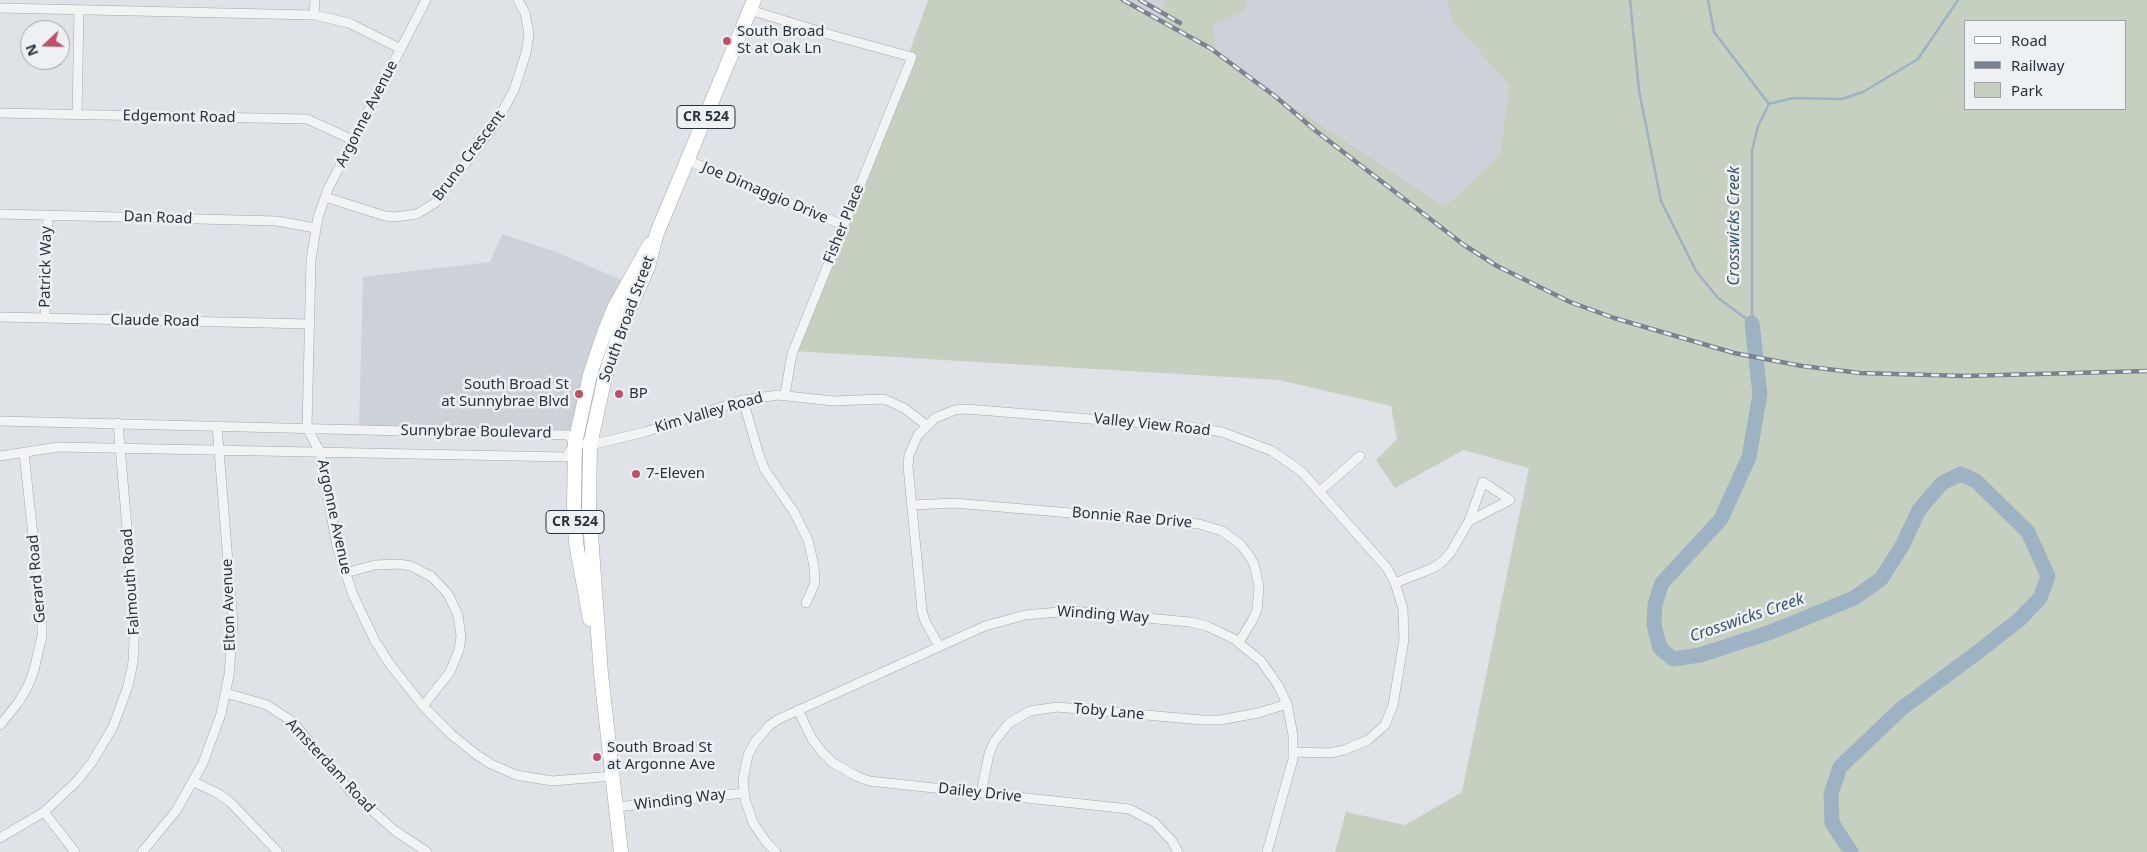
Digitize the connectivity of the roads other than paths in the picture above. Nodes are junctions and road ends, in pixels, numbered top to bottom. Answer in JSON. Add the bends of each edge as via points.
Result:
{"nodes":[{"id":1,"x":316,"y":0,"type":"edge"},
{"id":2,"x":426,"y":0,"type":"edge"},
{"id":3,"x":518,"y":0,"type":"edge"},
{"id":4,"x":5,"y":5,"type":"edge"},
{"id":5,"x":752,"y":5,"type":"edge"},
{"id":6,"x":80,"y":10,"type":"junction"},
{"id":7,"x":314,"y":14,"type":"junction"},
{"id":8,"x":401,"y":48,"type":"junction"},
{"id":9,"x":0,"y":113,"type":"edge"},
{"id":10,"x":77,"y":115,"type":"junction"},
{"id":11,"x":353,"y":140,"type":"junction"},
{"id":12,"x":688,"y":160,"type":"junction"},
{"id":13,"x":325,"y":197,"type":"junction"},
{"id":14,"x":0,"y":214,"type":"edge"},
{"id":15,"x":48,"y":215,"type":"junction"},
{"id":16,"x":843,"y":225,"type":"junction"},
{"id":17,"x":316,"y":228,"type":"junction"},
{"id":18,"x":657,"y":233,"type":"junction"},
{"id":19,"x":615,"y":306,"type":"junction"},
{"id":20,"x":628,"y":312,"type":"junction"},
{"id":21,"x":0,"y":317,"type":"edge"},
{"id":22,"x":45,"y":318,"type":"junction"},
{"id":23,"x":310,"y":324,"type":"junction"},
{"id":24,"x":620,"y":330,"type":"junction"},
{"id":25,"x":604,"y":333,"type":"junction"},
{"id":26,"x":785,"y":394,"type":"junction"},
{"id":27,"x":743,"y":400,"type":"junction"},
{"id":28,"x":0,"y":421,"type":"edge"},
{"id":29,"x":118,"y":423,"type":"junction"},
{"id":30,"x":926,"y":425,"type":"junction"},
{"id":31,"x":217,"y":426,"type":"junction"},
{"id":32,"x":307,"y":428,"type":"junction"},
{"id":33,"x":576,"y":443,"type":"junction"},
{"id":34,"x":590,"y":445,"type":"junction"},
{"id":35,"x":120,"y":448,"type":"junction"},
{"id":36,"x":218,"y":450,"type":"junction"},
{"id":37,"x":320,"y":452,"type":"junction"},
{"id":38,"x":24,"y":453,"type":"junction"},
{"id":39,"x":0,"y":456,"type":"edge"},
{"id":40,"x":1360,"y":456,"type":"dead end"},
{"id":41,"x":1320,"y":492,"type":"junction"},
{"id":42,"x":912,"y":505,"type":"junction"},
{"id":43,"x":1469,"y":521,"type":"junction"},
{"id":44,"x":345,"y":573,"type":"junction"},
{"id":45,"x":1395,"y":584,"type":"junction"},
{"id":46,"x":806,"y":603,"type":"dead end"},
{"id":47,"x":1239,"y":642,"type":"junction"},
{"id":48,"x":939,"y":646,"type":"junction"},
{"id":49,"x":601,"y":674,"type":"junction"},
{"id":50,"x":226,"y":693,"type":"junction"},
{"id":51,"x":1287,"y":704,"type":"junction"},
{"id":52,"x":423,"y":706,"type":"junction"},
{"id":53,"x":798,"y":710,"type":"junction"},
{"id":54,"x":0,"y":725,"type":"edge"},
{"id":55,"x":1293,"y":752,"type":"junction"},
{"id":56,"x":614,"y":776,"type":"junction"},
{"id":57,"x":194,"y":782,"type":"junction"},
{"id":58,"x":744,"y":792,"type":"junction"},
{"id":59,"x":981,"y":793,"type":"junction"},
{"id":60,"x":616,"y":808,"type":"junction"},
{"id":61,"x":44,"y":812,"type":"junction"},
{"id":62,"x":0,"y":838,"type":"edge"},
{"id":63,"x":75,"y":852,"type":"edge"},
{"id":64,"x":142,"y":852,"type":"edge"},
{"id":65,"x":278,"y":852,"type":"edge"},
{"id":66,"x":427,"y":852,"type":"edge"},
{"id":67,"x":621,"y":852,"type":"edge"},
{"id":68,"x":776,"y":852,"type":"edge"},
{"id":69,"x":1178,"y":852,"type":"edge"},
{"id":70,"x":1267,"y":852,"type":"edge"}],
"edges":[{"from":1,"to":7,"type":"street"},
{"from":2,"to":8,"type":"street","name":"Argonne Avenue"},
{"from":3,"to":13,"type":"street","name":"Bruno Crescent","via":[[526,13],[529,34],[514,90],[495,125],[438,200],[417,214],[395,217]]},
{"from":4,"to":6,"type":"street"},
{"from":5,"to":12,"type":"main road","name":"South Broad Street","number":"CR 524"},
{"from":5,"to":16,"type":"street","name":"Fisher Place","via":[[831,35],[912,57]]},
{"from":6,"to":7,"type":"street"},
{"from":6,"to":10,"type":"street"},
{"from":7,"to":8,"type":"street","via":[[349,24]]},
{"from":8,"to":11,"type":"street","name":"Argonne Avenue"},
{"from":9,"to":10,"type":"street","name":"Edgemont Road"},
{"from":10,"to":11,"type":"street","name":"Edgemont Road","via":[[307,119]]},
{"from":11,"to":13,"type":"street","name":"Argonne Avenue"},
{"from":12,"to":16,"type":"street","name":"Joe Dimaggio Drive"},
{"from":12,"to":18,"type":"main road","name":"South Broad Street","number":"CR 524"},
{"from":13,"to":17,"type":"street","name":"Argonne Avenue"},
{"from":14,"to":15,"type":"street","name":"Dan Road"},
{"from":15,"to":17,"type":"street","name":"Dan Road","via":[[277,221]]},
{"from":15,"to":22,"type":"street","name":"Patrick Way"},
{"from":16,"to":26,"type":"street","name":"Fisher Place","via":[[792,354]]},
{"from":17,"to":23,"type":"street","name":"Argonne Avenue","via":[[311,260]]},
{"from":18,"to":19,"type":"main road","name":"South Broad Street","number":"CR 524"},
{"from":18,"to":20,"type":"main road","name":"South Broad Street","number":"CR 524","via":[[648,267]]},
{"from":19,"to":20,"type":"main road"},
{"from":19,"to":25,"type":"main road","name":"South Broad Street","number":"CR 524"},
{"from":20,"to":24,"type":"main road","name":"South Broad Street","number":"CR 524"},
{"from":21,"to":22,"type":"street","name":"Claude Road"},
{"from":22,"to":23,"type":"street","name":"Claude Road"},
{"from":23,"to":32,"type":"street","name":"Argonne Avenue"},
{"from":24,"to":25,"type":"main road"},
{"from":24,"to":34,"type":"main road","name":"South Broad Street","number":"CR 524","via":[[605,376]]},
{"from":25,"to":33,"type":"main road","name":"South Broad Street","number":"CR 524","via":[[590,375]]},
{"from":26,"to":27,"type":"street","name":"Kim Valley Road"},
{"from":26,"to":30,"type":"street","name":"Kim Valley Road","via":[[833,401],[884,399],[904,408]]},
{"from":27,"to":34,"type":"street","name":"Kim Valley Road","via":[[664,427]]},
{"from":27,"to":46,"type":"street","via":[[758,455],[808,540],[815,583]]},
{"from":28,"to":29,"type":"street","name":"Sunnybrae Boulevard"},
{"from":29,"to":31,"type":"street","name":"Sunnybrae Boulevard"},
{"from":29,"to":35,"type":"street","name":"Falmouth Road"},
{"from":30,"to":41,"type":"street","name":"Valley View Road","via":[[944,413],[966,408],[1201,428],[1272,451],[1302,472]]},
{"from":30,"to":42,"type":"street","name":"Valley View Road","via":[[918,434],[908,466]]},
{"from":31,"to":32,"type":"street","name":"Sunnybrae Boulevard"},
{"from":31,"to":36,"type":"street","name":"Elton Avenue"},
{"from":32,"to":33,"type":"street","name":"Sunnybrae Boulevard","via":[[568,434]]},
{"from":32,"to":37,"type":"street","name":"Argonne Avenue"},
{"from":33,"to":34,"type":"street","name":"Kim Valley Road"},
{"from":33,"to":37,"type":"street","name":"Sunnybrae Boulevard","via":[[566,457]]},
{"from":33,"to":49,"type":"main road","name":"South Broad Street","number":"CR 524","via":[[576,543]]},
{"from":34,"to":49,"type":"main road","name":"South Broad Street","number":"CR 524","via":[[589,507]]},
{"from":35,"to":36,"type":"street","name":"Sunnybrae Boulevard"},
{"from":35,"to":38,"type":"street","name":"Sunnybrae Boulevard","via":[[58,447]]},
{"from":35,"to":61,"type":"street","name":"Falmouth Road","via":[[135,613],[133,662],[120,709],[103,745],[77,781]]},
{"from":36,"to":37,"type":"street","name":"Sunnybrae Boulevard"},
{"from":36,"to":50,"type":"street","name":"Elton Avenue","via":[[233,623]]},
{"from":37,"to":44,"type":"street","name":"Argonne Avenue"},
{"from":38,"to":39,"type":"street","name":"Sunnybrae Boulevard"},
{"from":38,"to":54,"type":"street","name":"Gerard Road","via":[[42,636],[28,686]]},
{"from":40,"to":41,"type":"street"},
{"from":41,"to":45,"type":"street","name":"Valley View Road","via":[[1378,556]]},
{"from":42,"to":47,"type":"street","name":"Bonnie Rae Drive","via":[[964,504],[1199,524],[1222,531],[1248,554],[1258,581],[1256,610]]},
{"from":42,"to":48,"type":"street","name":"Valley View Road","via":[[922,611]]},
{"from":43,"to":43,"type":"street","via":[[1484,482],[1510,500],[1486,513]]},
{"from":43,"to":45,"type":"street","via":[[1443,560],[1433,568]]},
{"from":44,"to":52,"type":"street","name":"Argonne Avenue","via":[[375,641]]},
{"from":44,"to":52,"type":"street","via":[[375,565],[411,566],[432,577],[448,594],[458,615],[459,650],[450,672]]},
{"from":45,"to":55,"type":"street","name":"Valley View Road","via":[[1403,609],[1404,640],[1394,705],[1385,725],[1368,740],[1344,750]]},
{"from":47,"to":48,"type":"street","name":"Winding Way","via":[[1190,622],[1070,611],[1005,620]]},
{"from":47,"to":51,"type":"street","name":"Winding Way","via":[[1270,672]]},
{"from":48,"to":53,"type":"street","name":"Winding Way"},
{"from":49,"to":56,"type":"main road","name":"South Broad Street","number":"CR 524"},
{"from":50,"to":57,"type":"street","name":"Elton Avenue","via":[[214,736]]},
{"from":50,"to":66,"type":"street","name":"Amsterdam Road","via":[[267,705],[293,722],[350,791],[394,830]]},
{"from":51,"to":55,"type":"street","name":"Winding Way"},
{"from":51,"to":59,"type":"street","name":"Toby Lane","via":[[1220,720],[1057,707],[1030,711],[1010,724],[994,742]]},
{"from":52,"to":56,"type":"street","name":"Argonne Avenue","via":[[477,755],[516,775],[552,781]]},
{"from":53,"to":58,"type":"street","name":"Winding Way","via":[[770,725],[755,742],[745,767]]},
{"from":53,"to":59,"type":"street","name":"Dailey Drive","via":[[822,752],[856,776],[869,781]]},
{"from":55,"to":70,"type":"street","name":"Winding Way"},
{"from":56,"to":60,"type":"main road","name":"South Broad Street","number":"CR 524"},
{"from":57,"to":64,"type":"street","name":"Elton Avenue","via":[[176,811]]},
{"from":57,"to":65,"type":"street","via":[[230,802]]},
{"from":58,"to":60,"type":"street","name":"Winding Way"},
{"from":58,"to":68,"type":"street","name":"Winding Way","via":[[754,823]]},
{"from":59,"to":69,"type":"street","name":"Dailey Drive","via":[[1129,809],[1154,822]]},
{"from":60,"to":67,"type":"main road","name":"South Broad Street","number":"CR 524"},
{"from":61,"to":62,"type":"street","name":"Falmouth Road"},
{"from":61,"to":63,"type":"street"}]}
